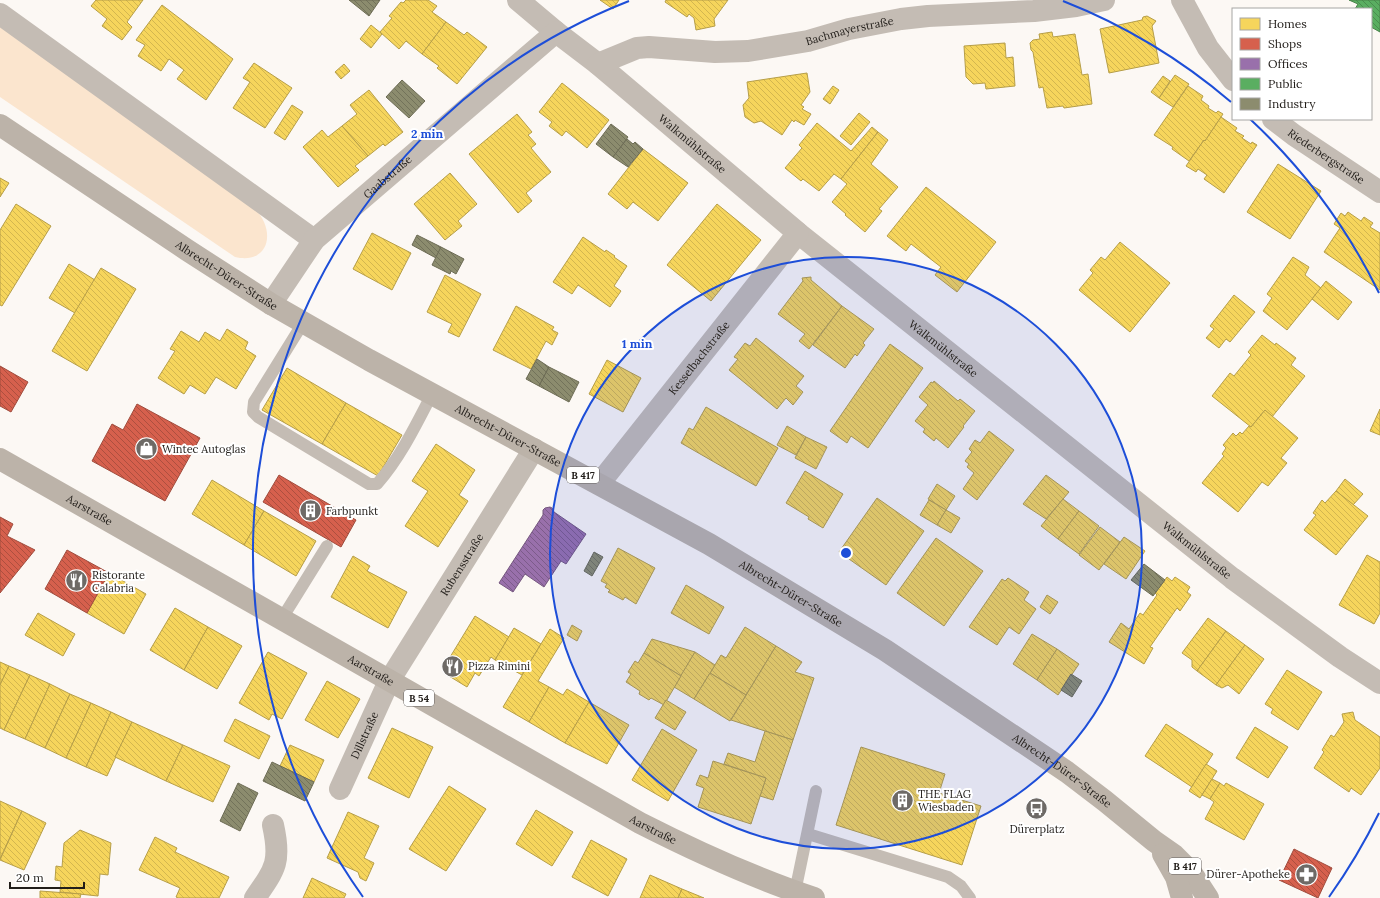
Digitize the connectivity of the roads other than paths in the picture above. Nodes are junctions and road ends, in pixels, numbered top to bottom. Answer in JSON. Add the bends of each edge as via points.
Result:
{"nodes":[{"id":1,"x":518,"y":0,"type":"edge"},
{"id":2,"x":1104,"y":0,"type":"edge"},
{"id":3,"x":1182,"y":0,"type":"edge"},
{"id":4,"x":0,"y":14,"type":"edge"},
{"id":5,"x":556,"y":32,"type":"junction"},
{"id":6,"x":598,"y":64,"type":"junction"},
{"id":7,"x":1232,"y":79,"type":"edge"},
{"id":8,"x":1274,"y":120,"type":"edge"},
{"id":9,"x":0,"y":125,"type":"edge"},
{"id":10,"x":1380,"y":192,"type":"edge"},
{"id":11,"x":798,"y":233,"type":"junction"},
{"id":12,"x":314,"y":240,"type":"junction"},
{"id":13,"x":271,"y":304,"type":"junction"},
{"id":14,"x":303,"y":323,"type":"junction"},
{"id":15,"x":432,"y":394,"type":"junction"},
{"id":16,"x":534,"y":449,"type":"junction"},
{"id":17,"x":0,"y":459,"type":"edge"},
{"id":18,"x":599,"y":484,"type":"junction"},
{"id":19,"x":326,"y":546,"type":"dead end"},
{"id":20,"x":281,"y":620,"type":"junction"},
{"id":21,"x":390,"y":681,"type":"junction"},
{"id":22,"x":1380,"y":683,"type":"edge"},
{"id":23,"x":340,"y":789,"type":"dead end"},
{"id":24,"x":816,"y":791,"type":"dead end"},
{"id":25,"x":273,"y":824,"type":"dead end"},
{"id":26,"x":808,"y":834,"type":"junction"},
{"id":27,"x":1154,"y":841,"type":"junction"},
{"id":28,"x":804,"y":895,"type":"edge"},
{"id":29,"x":255,"y":898,"type":"edge"},
{"id":30,"x":970,"y":898,"type":"edge"},
{"id":31,"x":1182,"y":898,"type":"edge"},
{"id":32,"x":1208,"y":898,"type":"edge"}],
"edges":[{"from":1,"to":5,"type":"street","name":"Walkmühlstraße"},
{"from":2,"to":6,"type":"street","name":"Bachmayerstraße","via":[[1034,11],[901,19],[850,29],[808,41],[748,51],[638,48]]},
{"from":3,"to":7,"type":"street","via":[[1208,48]]},
{"from":4,"to":12,"type":"street"},
{"from":5,"to":6,"type":"street","name":"Walkmühlstraße"},
{"from":5,"to":12,"type":"street","name":"Gaabstraße"},
{"from":6,"to":11,"type":"street","name":"Walkmühlstraße"},
{"from":8,"to":10,"type":"street","name":"Riederbergstraße"},
{"from":9,"to":13,"type":"main road","name":"Albrecht-Dürer-Straße","number":"B 417"},
{"from":11,"to":18,"type":"street","name":"Kesselbachstraße"},
{"from":11,"to":22,"type":"street","name":"Walkmühlstraße","via":[[1232,578]]},
{"from":12,"to":13,"type":"street","name":"Gaabstraße"},
{"from":13,"to":14,"type":"main road","name":"Albrecht-Dürer-Straße","number":"B 417"},
{"from":14,"to":15,"type":"main road","name":"Albrecht-Dürer-Straße","number":"B 417"},
{"from":14,"to":15,"type":"lane","via":[[254,402],[253,412],[369,484],[377,484],[394,462]]},
{"from":15,"to":16,"type":"main road","name":"Albrecht-Dürer-Straße","number":"B 417"},
{"from":16,"to":18,"type":"main road","name":"Albrecht-Dürer-Straße","number":"B 417"},
{"from":16,"to":21,"type":"street","name":"Rubensstraße"},
{"from":17,"to":20,"type":"main road","name":"Aarstraße","number":"B 54"},
{"from":18,"to":27,"type":"main road","name":"Albrecht-Dürer-Straße","number":"B 417","via":[[710,544],[885,650],[1067,772]]},
{"from":19,"to":20,"type":"lane"},
{"from":20,"to":21,"type":"main road","name":"Aarstraße","number":"B 54"},
{"from":21,"to":23,"type":"street","name":"Dillstraße"},
{"from":21,"to":28,"type":"main road","name":"Aarstraße","number":"B 54","via":[[640,823],[697,852]]},
{"from":24,"to":26,"type":"lane"},
{"from":25,"to":29,"type":"street","via":[[277,860]]},
{"from":26,"to":28,"type":"lane"},
{"from":26,"to":30,"type":"lane","via":[[948,877],[962,886]]},
{"from":27,"to":31,"type":"main road","name":"Albrecht-Dürer-Straße","number":"B 417","via":[[1167,858]]},
{"from":27,"to":32,"type":"main road","name":"Albrecht-Dürer-Straße","number":"B 417","via":[[1174,855],[1191,872]]}]}
